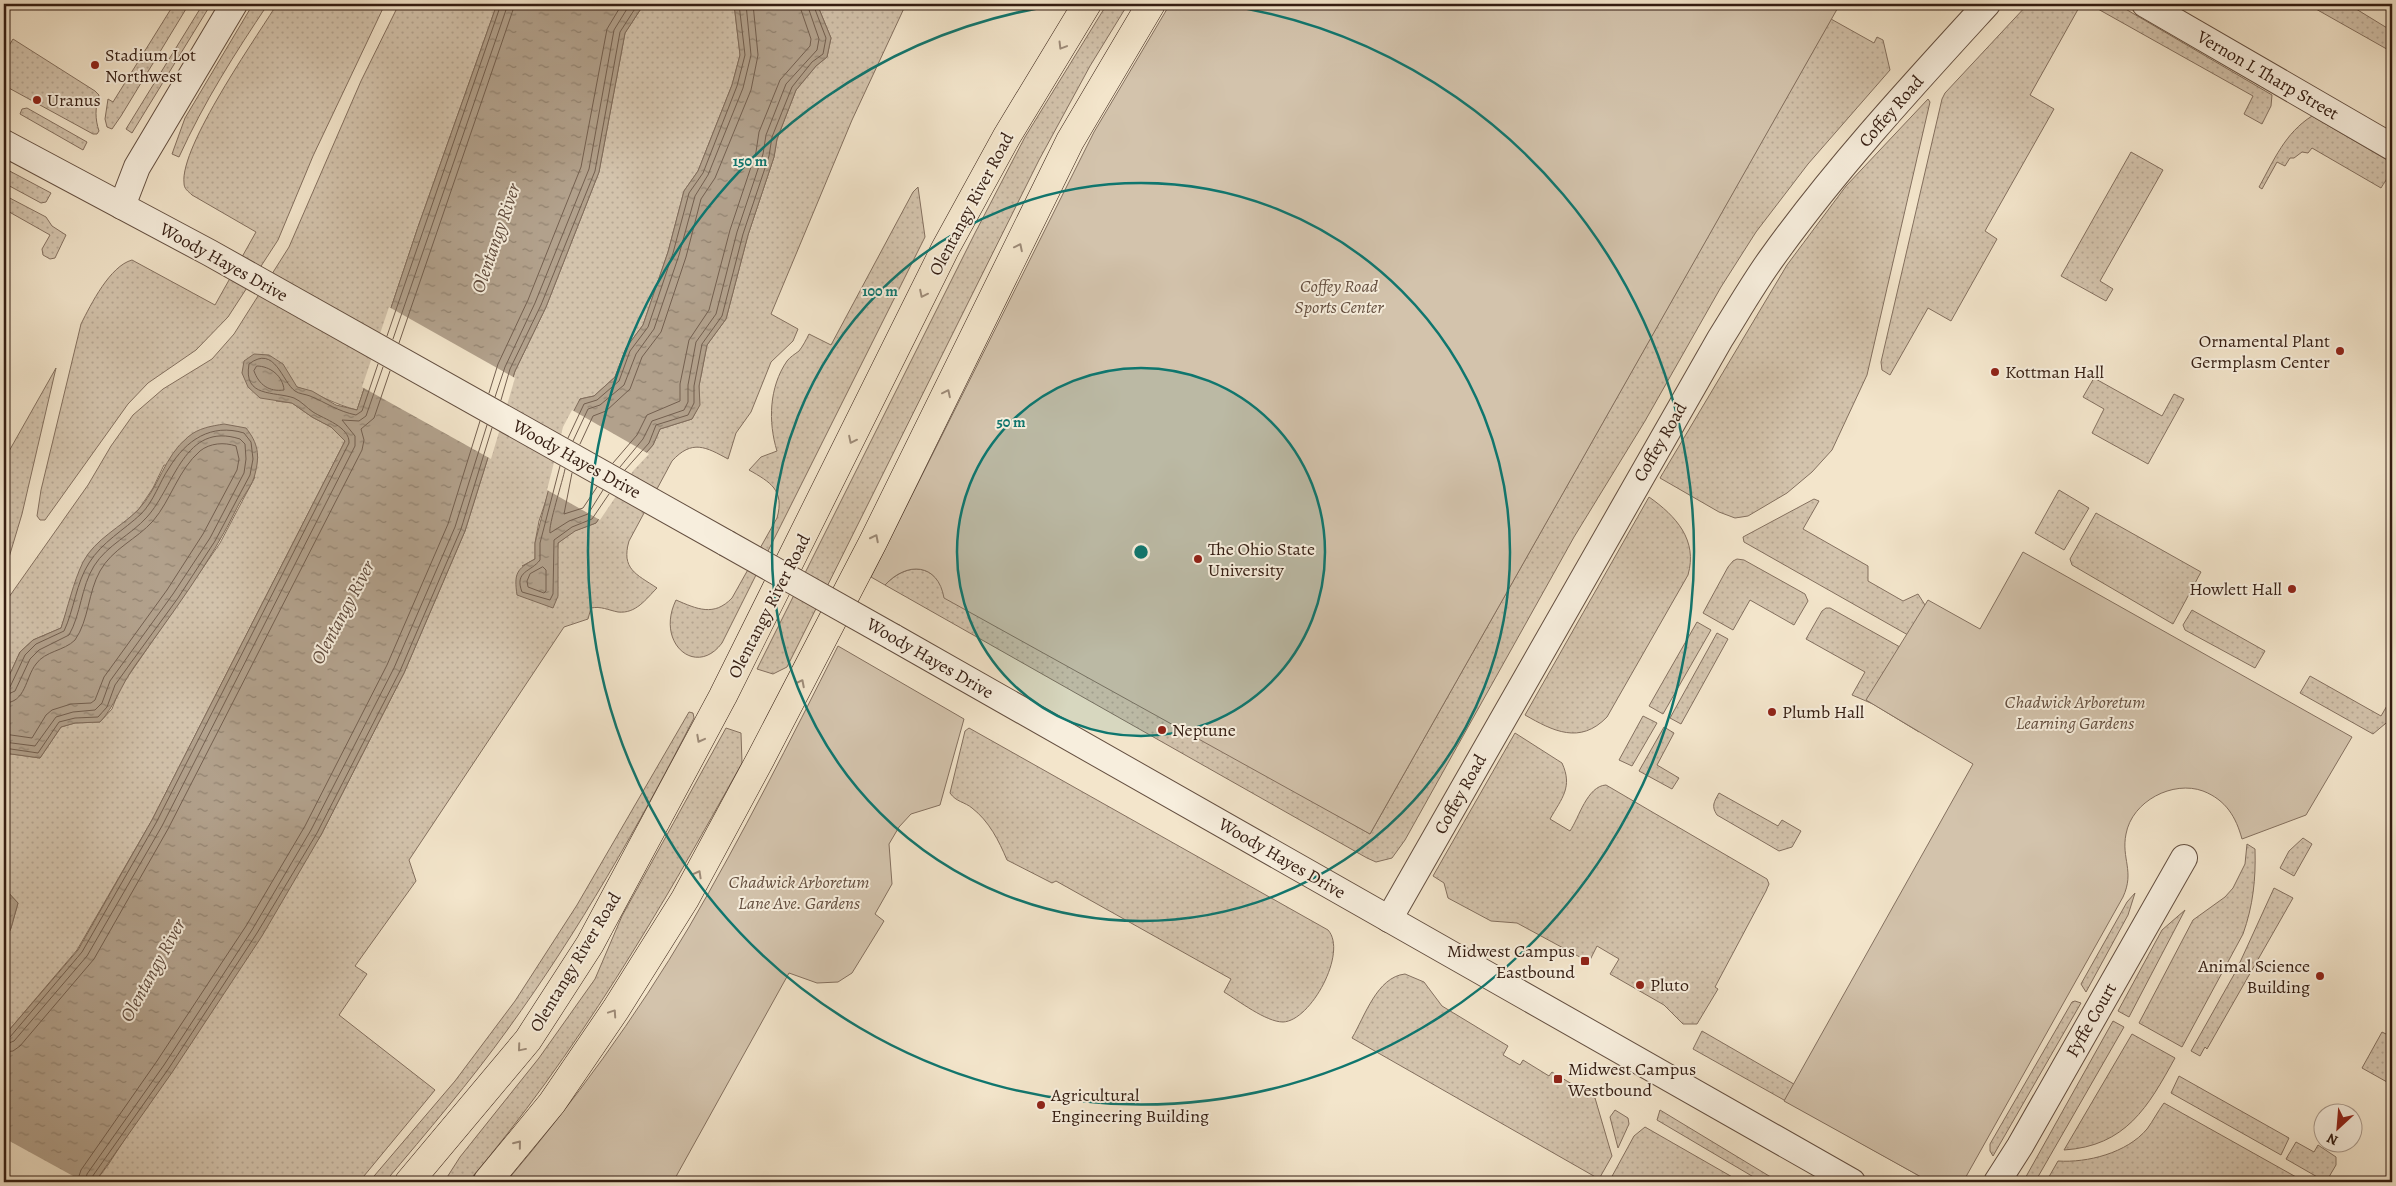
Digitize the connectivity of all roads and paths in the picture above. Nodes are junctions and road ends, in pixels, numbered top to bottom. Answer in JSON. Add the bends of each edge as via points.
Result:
{"nodes":[{"id":1,"x":234,"y":4,"type":"edge"},
{"id":2,"x":1087,"y":4,"type":"edge"},
{"id":3,"x":1150,"y":4,"type":"edge"},
{"id":4,"x":1987,"y":4,"type":"edge"},
{"id":5,"x":2145,"y":4,"type":"edge"},
{"id":6,"x":4,"y":143,"type":"edge"},
{"id":7,"x":2392,"y":146,"type":"edge"},
{"id":8,"x":122,"y":206,"type":"junction"},
{"id":9,"x":2184,"y":858,"type":"dead end"},
{"id":10,"x":1389,"y":919,"type":"junction"},
{"id":11,"x":410,"y":1182,"type":"edge"},
{"id":12,"x":487,"y":1182,"type":"edge"},
{"id":13,"x":1852,"y":1182,"type":"edge"},
{"id":14,"x":1997,"y":1182,"type":"edge"}],
"edges":[{"from":1,"to":8,"type":"street","via":[[138,167]]},
{"from":2,"to":11,"type":"main road","name":"Olentangy River Road","one_way":true,"via":[[1007,136],[945,249],[724,696],[590,944],[528,1040]]},
{"from":12,"to":3,"type":"main road","one_way":true,"via":[[552,1102],[616,1009],[684,900],[873,542],[1070,141]]},
{"from":4,"to":10,"type":"street","name":"Coffey Road","via":[[1894,105],[1771,260],[1720,339]]},
{"from":5,"to":7,"type":"street","name":"Vernon L Tharp Street"},
{"from":6,"to":8,"type":"street","name":"Woody Hayes Drive"},
{"from":8,"to":10,"type":"street","name":"Woody Hayes Drive","bridge":true,"via":[[726,543]]},
{"from":9,"to":14,"type":"street","name":"Fyffe Court"},
{"from":10,"to":13,"type":"street","name":"Woody Hayes Drive"}]}
